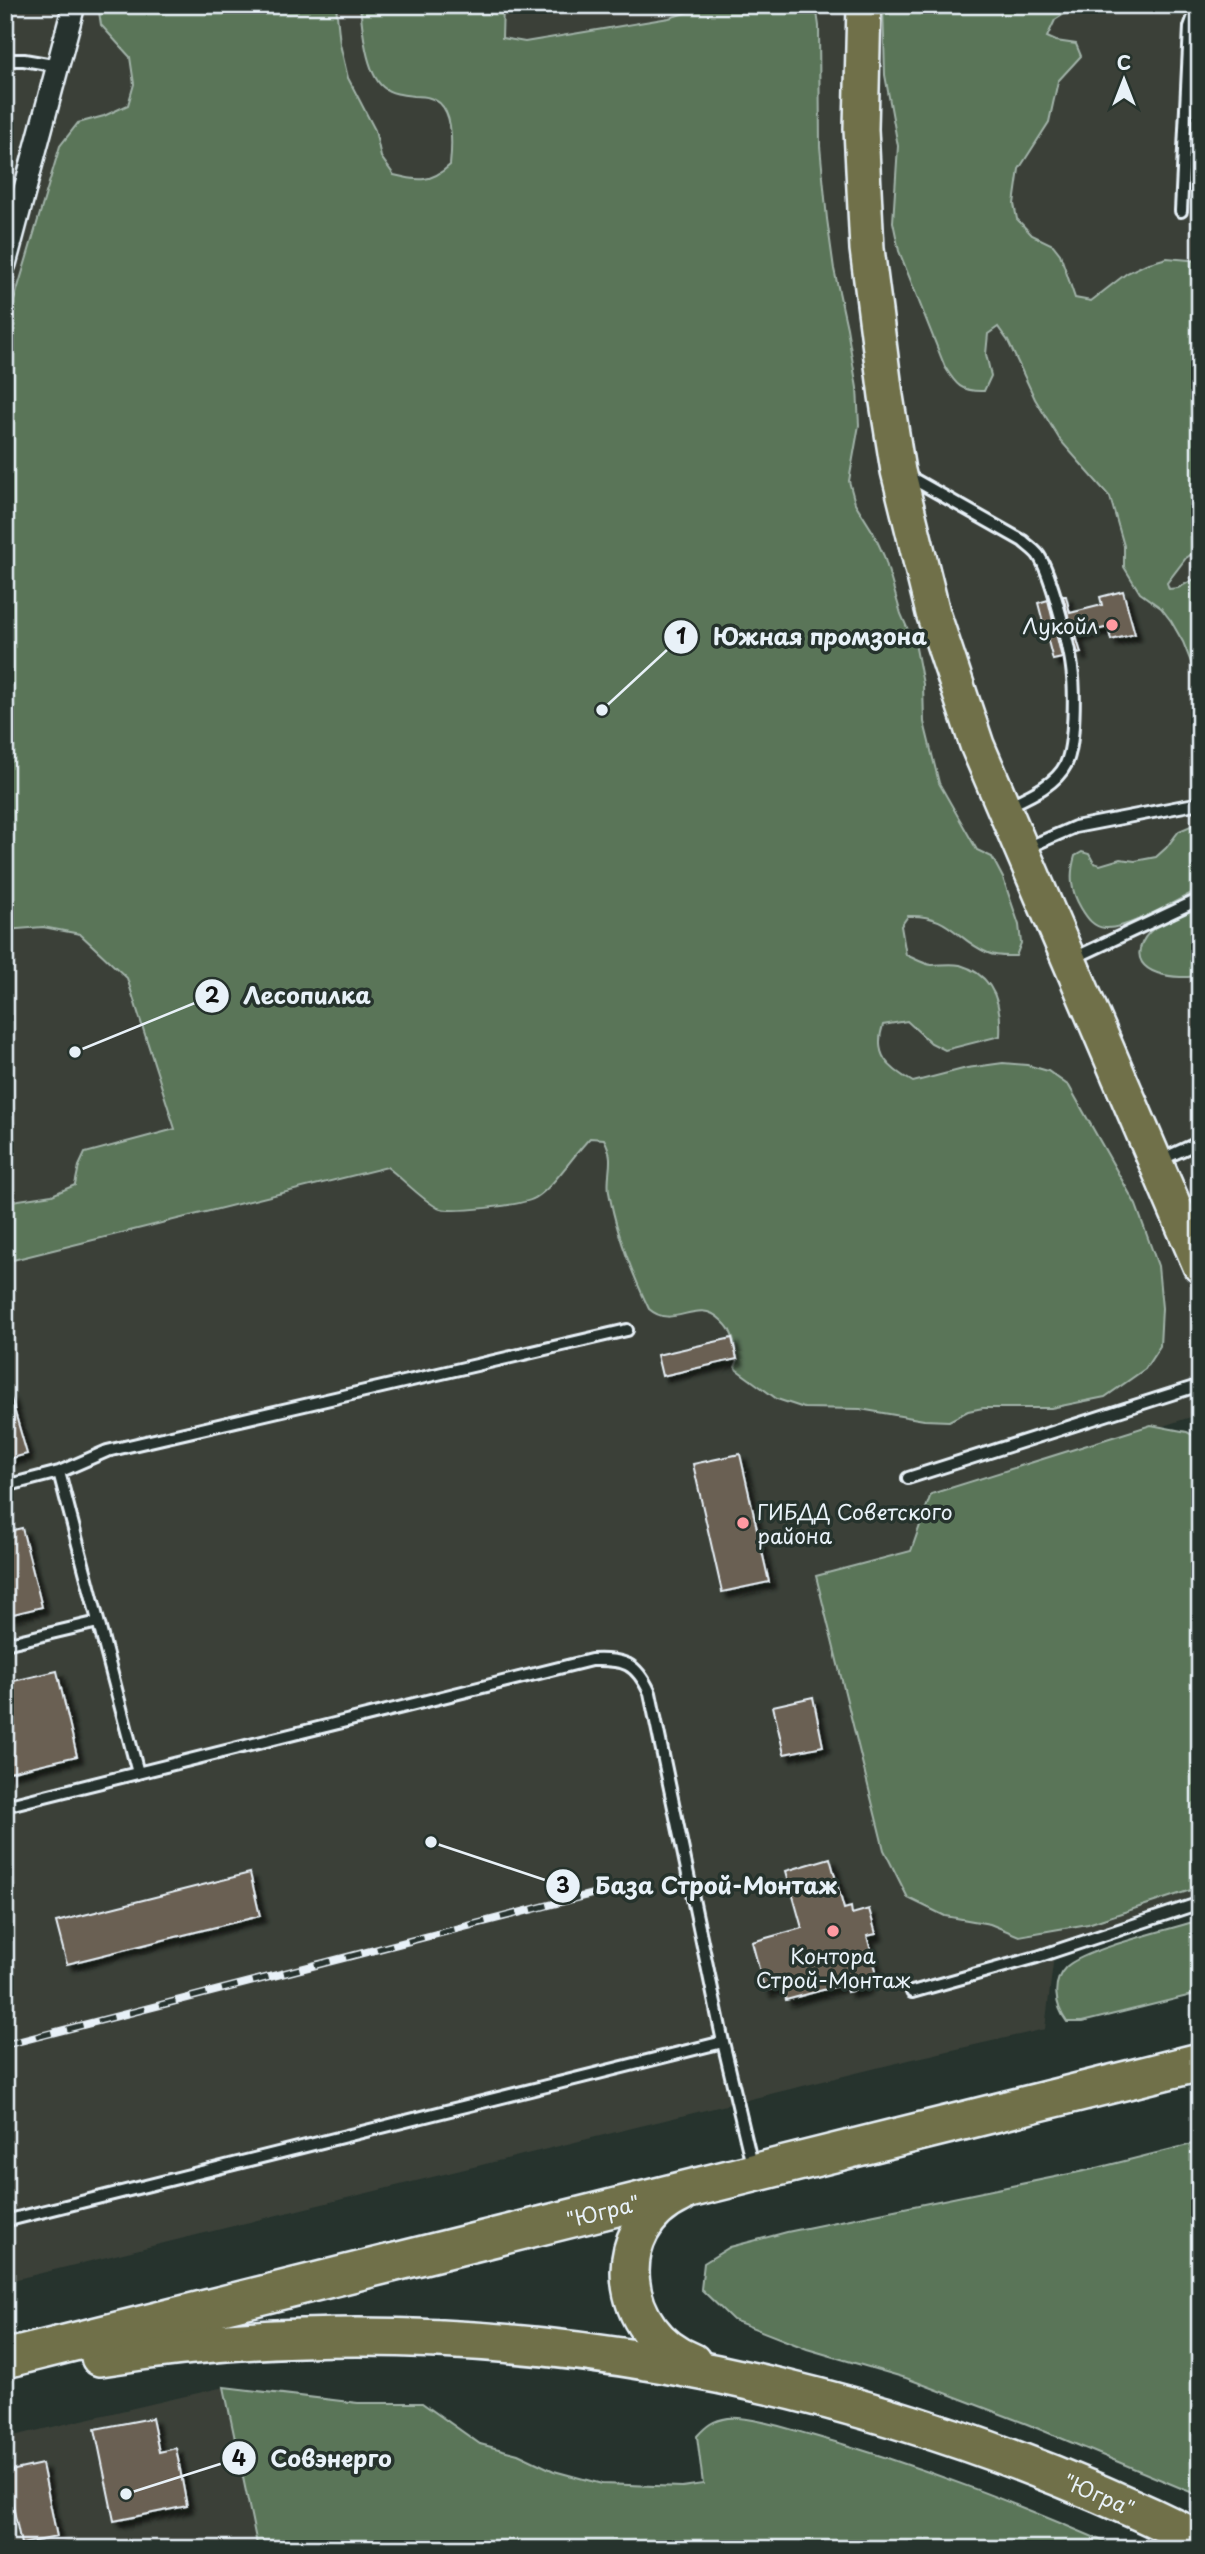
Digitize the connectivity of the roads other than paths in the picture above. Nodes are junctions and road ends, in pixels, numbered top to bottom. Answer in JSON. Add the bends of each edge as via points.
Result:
{"nodes":[{"id":1,"x":74,"y":5,"type":"edge"},
{"id":2,"x":864,"y":5,"type":"edge"},
{"id":3,"x":1198,"y":5,"type":"edge"},
{"id":4,"x":5,"y":60,"type":"edge"},
{"id":5,"x":59,"y":66,"type":"junction"},
{"id":6,"x":1181,"y":211,"type":"dead end"},
{"id":7,"x":5,"y":264,"type":"edge"},
{"id":8,"x":898,"y":471,"type":"junction"},
{"id":9,"x":1200,"y":803,"type":"edge"},
{"id":10,"x":1004,"y":808,"type":"junction"},
{"id":11,"x":1021,"y":850,"type":"junction"},
{"id":12,"x":1200,"y":899,"type":"edge"},
{"id":13,"x":1069,"y":960,"type":"junction"},
{"id":14,"x":1200,"y":1142,"type":"edge"},
{"id":15,"x":1155,"y":1162,"type":"junction"},
{"id":16,"x":1200,"y":1266,"type":"edge"},
{"id":17,"x":627,"y":1329,"type":"dead end"},
{"id":18,"x":1200,"y":1385,"type":"edge"},
{"id":19,"x":59,"y":1472,"type":"junction"},
{"id":20,"x":908,"y":1478,"type":"dead end"},
{"id":21,"x":5,"y":1486,"type":"edge"},
{"id":22,"x":98,"y":1622,"type":"junction"},
{"id":23,"x":5,"y":1644,"type":"edge"},
{"id":24,"x":138,"y":1773,"type":"junction"},
{"id":25,"x":5,"y":1806,"type":"edge"},
{"id":26,"x":1200,"y":1903,"type":"edge"},
{"id":27,"x":912,"y":1992,"type":"dead end"},
{"id":28,"x":723,"y":2042,"type":"junction"},
{"id":29,"x":1200,"y":2062,"type":"edge"},
{"id":30,"x":754,"y":2171,"type":"junction"},
{"id":31,"x":707,"y":2183,"type":"junction"},
{"id":32,"x":5,"y":2221,"type":"edge"},
{"id":33,"x":5,"y":2359,"type":"edge"},
{"id":34,"x":5,"y":2372,"type":"edge"},
{"id":35,"x":715,"y":2372,"type":"junction"},
{"id":36,"x":1200,"y":2540,"type":"edge"}],
"edges":[{"from":1,"to":5,"type":"street"},
{"from":2,"to":8,"type":"main road","via":[[862,186],[874,312]]},
{"from":3,"to":6,"type":"lane","via":[[1190,27]]},
{"from":4,"to":5,"type":"lane"},
{"from":5,"to":7,"type":"street"},
{"from":8,"to":10,"type":"main road","via":[[940,637]]},
{"from":8,"to":10,"type":"lane","via":[[1023,541],[1038,555],[1048,575],[1072,668],[1070,742],[1066,763],[1054,779]]},
{"from":9,"to":11,"type":"lane","via":[[1075,827]]},
{"from":10,"to":11,"type":"main road"},
{"from":11,"to":13,"type":"main road"},
{"from":12,"to":13,"type":"lane"},
{"from":13,"to":15,"type":"main road"},
{"from":14,"to":15,"type":"lane"},
{"from":15,"to":16,"type":"main road"},
{"from":17,"to":19,"type":"lane","via":[[107,1451]]},
{"from":18,"to":20,"type":"lane"},
{"from":19,"to":21,"type":"lane"},
{"from":19,"to":22,"type":"lane"},
{"from":22,"to":23,"type":"lane"},
{"from":22,"to":24,"type":"lane"},
{"from":24,"to":25,"type":"lane"},
{"from":24,"to":28,"type":"lane","via":[[592,1660],[616,1659],[629,1664],[650,1693]]},
{"from":26,"to":27,"type":"lane"},
{"from":28,"to":30,"type":"lane"},
{"from":28,"to":32,"type":"lane"},
{"from":29,"to":30,"type":"highway","name":"\"Югра\""},
{"from":30,"to":31,"type":"highway","name":"\"Югра\""},
{"from":31,"to":33,"type":"highway","name":"\"Югра\""},
{"from":31,"to":35,"type":"highway","via":[[651,2214],[636,2238],[630,2272],[636,2307],[654,2335],[681,2358]]},
{"from":34,"to":35,"type":"highway","name":"\"Югра\"","via":[[133,2351],[325,2337],[497,2341],[632,2356]]},
{"from":35,"to":36,"type":"highway","name":"\"Югра\"","via":[[797,2391],[950,2437],[1035,2468]]}]}
